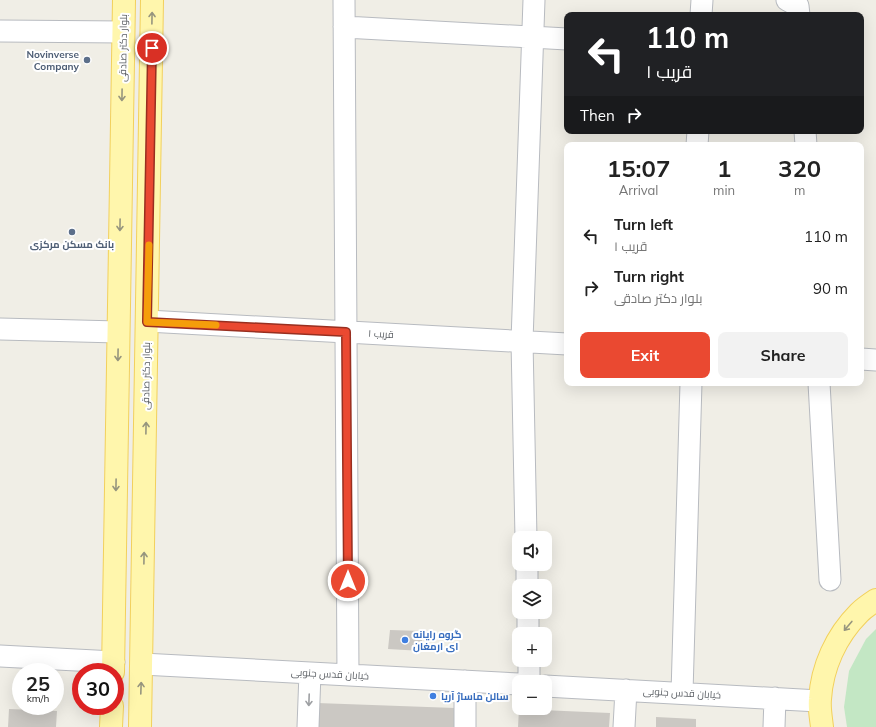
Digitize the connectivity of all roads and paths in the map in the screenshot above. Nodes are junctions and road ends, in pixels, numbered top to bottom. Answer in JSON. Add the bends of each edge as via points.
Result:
{"nodes":[{"id":1,"x":124,"y":0,"type":"edge"},
{"id":2,"x":152,"y":0,"type":"edge"},
{"id":3,"x":344,"y":0,"type":"edge"},
{"id":4,"x":534,"y":0,"type":"edge"},
{"id":5,"x":702,"y":0,"type":"edge"},
{"id":6,"x":787,"y":0,"type":"edge"},
{"id":7,"x":701,"y":12,"type":"edge"},
{"id":8,"x":799,"y":12,"type":"edge"},
{"id":9,"x":344,"y":27,"type":"junction"},
{"id":10,"x":0,"y":30,"type":"edge"},
{"id":11,"x":123,"y":32,"type":"junction"},
{"id":12,"x":532,"y":36,"type":"junction"},
{"id":13,"x":564,"y":39,"type":"edge"},
{"id":14,"x":150,"y":175,"type":"junction"},
{"id":15,"x":121,"y":176,"type":"junction"},
{"id":16,"x":147,"y":322,"type":"junction"},
{"id":17,"x":0,"y":329,"type":"edge"},
{"id":18,"x":118,"y":332,"type":"junction"},
{"id":19,"x":346,"y":332,"type":"junction"},
{"id":20,"x":522,"y":341,"type":"junction"},
{"id":21,"x":564,"y":344,"type":"edge"},
{"id":22,"x":864,"y":359,"type":"edge"},
{"id":23,"x":876,"y":360,"type":"edge"},
{"id":24,"x":691,"y":386,"type":"edge"},
{"id":25,"x":819,"y":386,"type":"edge"},
{"id":26,"x":526,"y":531,"type":"edge"},
{"id":27,"x":830,"y":580,"type":"dead end"},
{"id":28,"x":876,"y":600,"type":"edge"},
{"id":29,"x":0,"y":656,"type":"edge"},
{"id":30,"x":73,"y":663,"type":"edge"},
{"id":31,"x":114,"y":663,"type":"edge"},
{"id":32,"x":142,"y":664,"type":"junction"},
{"id":33,"x":310,"y":673,"type":"junction"},
{"id":34,"x":348,"y":675,"type":"junction"},
{"id":35,"x":465,"y":681,"type":"junction"},
{"id":36,"x":512,"y":684,"type":"edge"},
{"id":37,"x":552,"y":686,"type":"edge"},
{"id":38,"x":626,"y":690,"type":"junction"},
{"id":39,"x":682,"y":693,"type":"junction"},
{"id":40,"x":775,"y":698,"type":"junction"},
{"id":41,"x":819,"y":701,"type":"junction"},
{"id":42,"x":112,"y":715,"type":"edge"},
{"id":43,"x":111,"y":727,"type":"edge"},
{"id":44,"x":140,"y":727,"type":"edge"},
{"id":45,"x":308,"y":727,"type":"edge"},
{"id":46,"x":465,"y":727,"type":"edge"},
{"id":47,"x":624,"y":727,"type":"edge"},
{"id":48,"x":774,"y":727,"type":"edge"},
{"id":49,"x":822,"y":727,"type":"edge"}],
"edges":[{"from":1,"to":11,"type":"main road","name":"بلوار دکتر صادقی"},
{"from":14,"to":2,"type":"main road","name":"بلوار دکتر صادقی","one_way":true},
{"from":3,"to":9,"type":"street"},
{"from":4,"to":12,"type":"street"},
{"from":5,"to":7,"type":"street"},
{"from":6,"to":8,"type":"street","via":[[798,6]]},
{"from":9,"to":12,"type":"street"},
{"from":9,"to":19,"type":"street"},
{"from":10,"to":11,"type":"street"},
{"from":11,"to":15,"type":"main road","name":"بلوار دکتر صادقی","one_way":true},
{"from":12,"to":13,"type":"street"},
{"from":12,"to":20,"type":"street"},
{"from":14,"to":15,"type":"main road"},
{"from":14,"to":16,"type":"main road","name":"بلوار دکتر صادقی"},
{"from":15,"to":18,"type":"main road","name":"بلوار دکتر صادقی","one_way":true},
{"from":16,"to":19,"type":"street","name":"قریب ۱"},
{"from":32,"to":16,"type":"main road","name":"بلوار دکتر صادقی","one_way":true},
{"from":17,"to":18,"type":"street"},
{"from":18,"to":31,"type":"main road","name":"بلوار دکتر صادقی","one_way":true},
{"from":19,"to":20,"type":"street","name":"قریب ۱"},
{"from":19,"to":34,"type":"street"},
{"from":20,"to":21,"type":"street","name":"قریب ۱"},
{"from":20,"to":26,"type":"street"},
{"from":22,"to":23,"type":"street"},
{"from":24,"to":39,"type":"street"},
{"from":25,"to":27,"type":"street"},
{"from":28,"to":41,"type":"main road","one_way":true,"via":[[859,613],[841,635],[828,659]]},
{"from":29,"to":30,"type":"street"},
{"from":32,"to":33,"type":"street","name":"خیابان قدس جنوبی"},
{"from":44,"to":32,"type":"main road","name":"بلوار دکتر صادقی","one_way":true},
{"from":33,"to":34,"type":"street","name":"خیابان قدس جنوبی"},
{"from":33,"to":45,"type":"street","one_way":true},
{"from":34,"to":35,"type":"street","name":"خیابان قدس جنوبی"},
{"from":35,"to":36,"type":"street","name":"خیابان قدس جنوبی"},
{"from":35,"to":46,"type":"street"},
{"from":37,"to":38,"type":"street","name":"خیابان قدس جنوبی"},
{"from":38,"to":39,"type":"street","name":"خیابان قدس جنوبی"},
{"from":38,"to":47,"type":"street"},
{"from":39,"to":40,"type":"street","name":"خیابان قدس جنوبی"},
{"from":40,"to":41,"type":"street","name":"خیابان قدس جنوبی"},
{"from":40,"to":48,"type":"street"},
{"from":41,"to":49,"type":"main road"},
{"from":42,"to":43,"type":"main road"}]}
